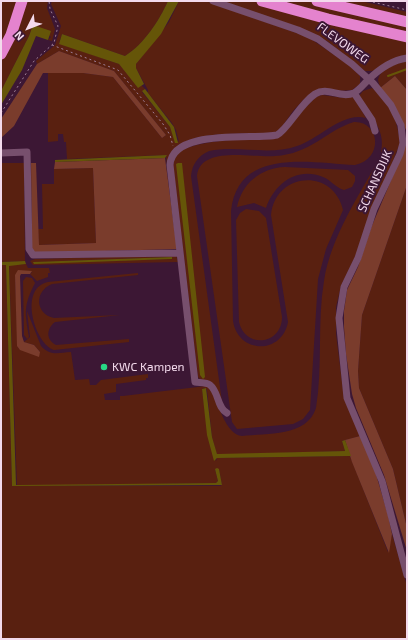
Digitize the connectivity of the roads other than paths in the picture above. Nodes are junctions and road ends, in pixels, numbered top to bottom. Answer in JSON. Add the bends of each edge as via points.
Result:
{"nodes":[{"id":1,"x":22,"y":1,"type":"edge"},
{"id":2,"x":213,"y":1,"type":"edge"},
{"id":3,"x":262,"y":1,"type":"edge"},
{"id":4,"x":317,"y":1,"type":"edge"},
{"id":5,"x":407,"y":22,"type":"edge"},
{"id":6,"x":407,"y":37,"type":"edge"},
{"id":7,"x":1,"y":54,"type":"edge"},
{"id":8,"x":407,"y":58,"type":"edge"},
{"id":9,"x":369,"y":79,"type":"junction"},
{"id":10,"x":354,"y":93,"type":"junction"},
{"id":11,"x":375,"y":131,"type":"dead end"},
{"id":12,"x":1,"y":153,"type":"edge"},
{"id":13,"x":180,"y":253,"type":"junction"},
{"id":14,"x":227,"y":413,"type":"dead end"},
{"id":15,"x":407,"y":575,"type":"edge"}],
"edges":[{"from":1,"to":7,"type":"highway","via":[[11,35]]},
{"from":2,"to":9,"type":"street","name":"FLEVOWEG","via":[[313,36]]},
{"from":3,"to":6,"type":"highway","name":"FLEVOWEG"},
{"from":4,"to":5,"type":"highway","name":"FLEVOWEG"},
{"from":8,"to":9,"type":"street","name":"FLEVOWEG","via":[[390,63]]},
{"from":9,"to":10,"type":"street"},
{"from":9,"to":15,"type":"street","name":"SCHANSDIJK","via":[[398,115],[403,143],[395,168],[374,209],[358,258],[344,287],[339,308],[340,334],[347,398],[382,481]]},
{"from":10,"to":11,"type":"street","via":[[372,120]]},
{"from":10,"to":13,"type":"street","via":[[318,93],[301,106],[284,130],[277,135],[218,137],[182,147],[174,152],[170,165]]},
{"from":12,"to":13,"type":"street","via":[[27,152],[29,249],[33,255]]},
{"from":13,"to":14,"type":"street","via":[[195,383],[205,383],[212,387],[222,409]]}]}
